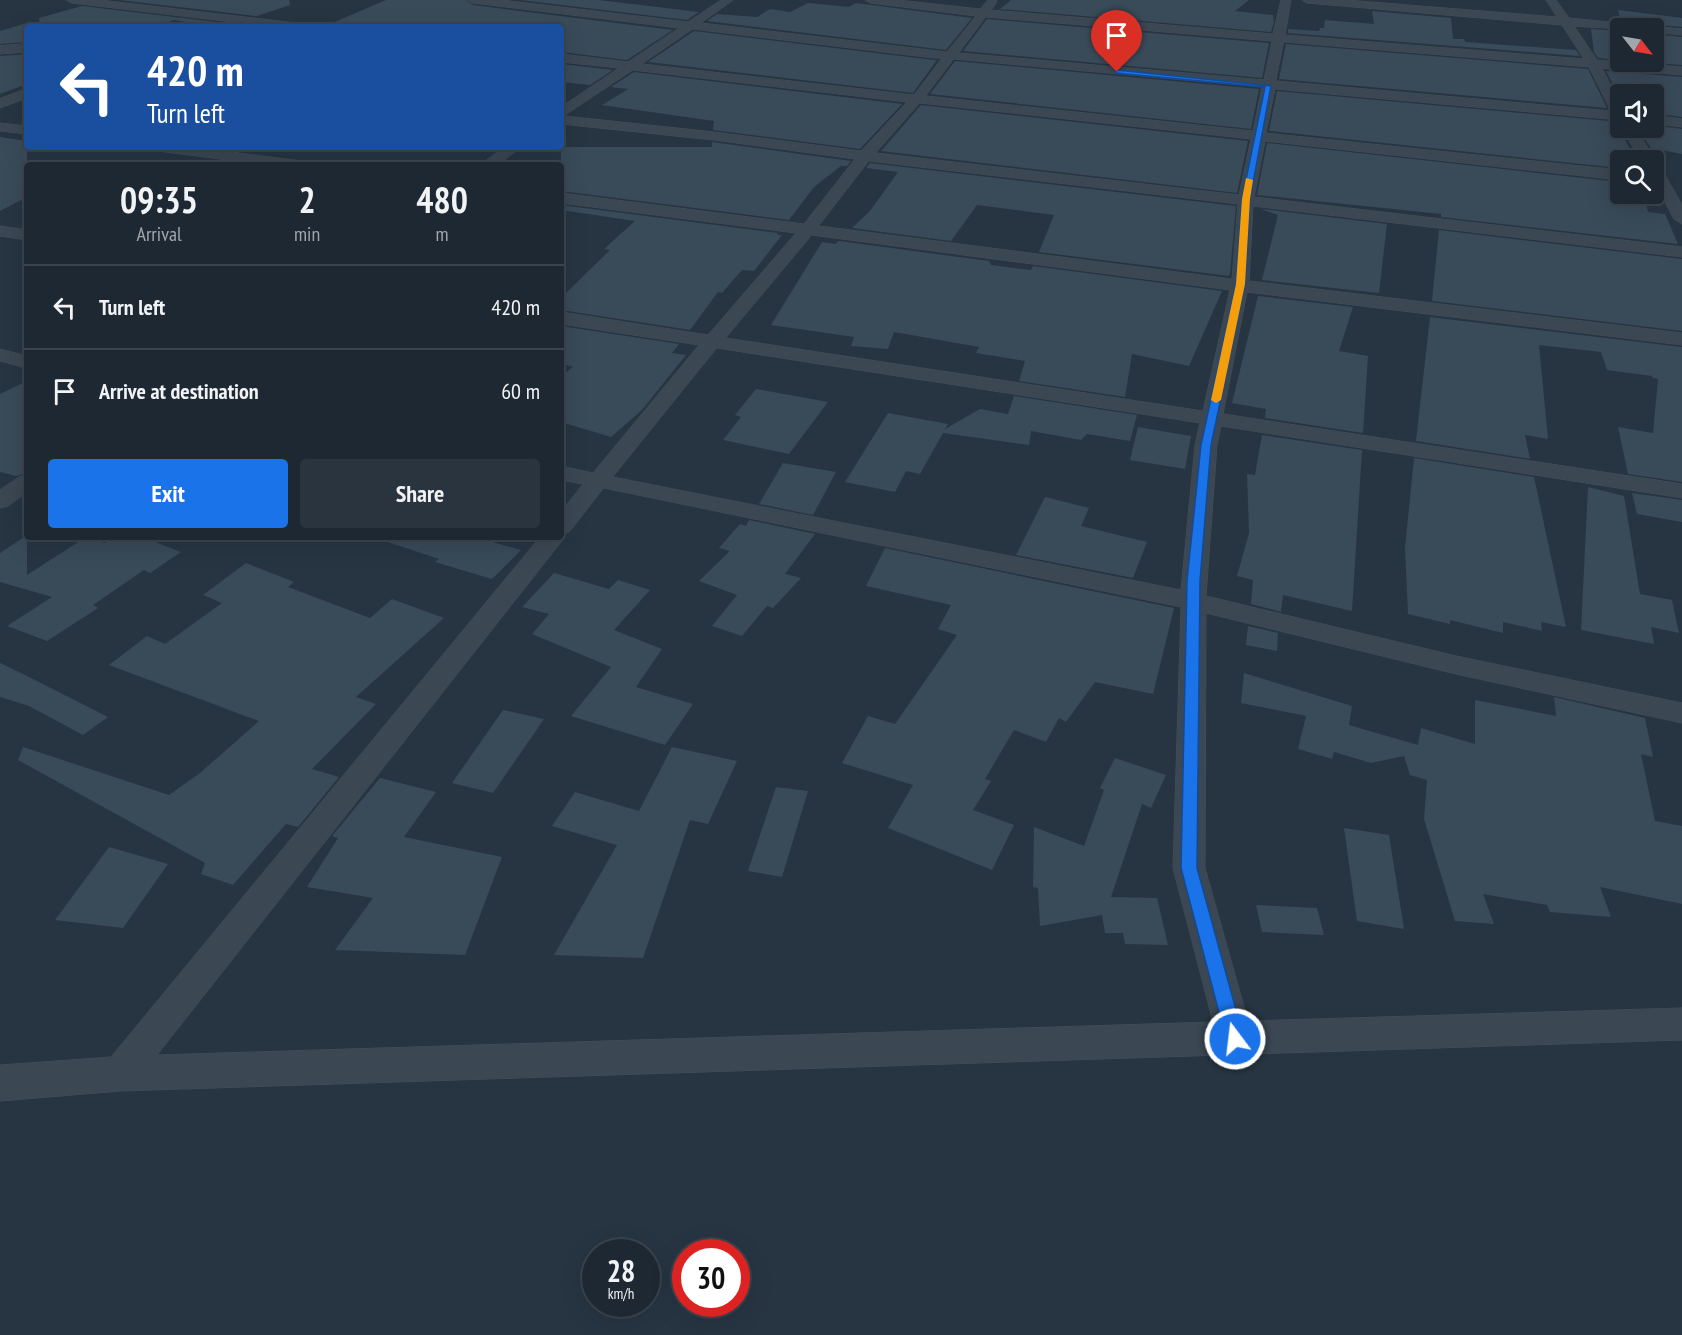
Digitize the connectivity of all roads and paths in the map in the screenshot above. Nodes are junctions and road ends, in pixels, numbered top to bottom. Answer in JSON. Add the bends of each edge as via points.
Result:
{"nodes":[{"id":1,"x":72,"y":0,"type":"edge"},
{"id":2,"x":473,"y":0,"type":"edge"},
{"id":3,"x":728,"y":0,"type":"edge"},
{"id":4,"x":870,"y":0,"type":"edge"},
{"id":5,"x":994,"y":0,"type":"edge"},
{"id":6,"x":1286,"y":0,"type":"edge"},
{"id":7,"x":1307,"y":0,"type":"edge"},
{"id":8,"x":1551,"y":0,"type":"edge"},
{"id":9,"x":232,"y":8,"type":"dead end"},
{"id":10,"x":982,"y":13,"type":"junction"},
{"id":11,"x":213,"y":16,"type":"junction"},
{"id":12,"x":1565,"y":21,"type":"junction"},
{"id":13,"x":194,"y":24,"type":"edge"},
{"id":14,"x":279,"y":24,"type":"edge"},
{"id":15,"x":687,"y":25,"type":"junction"},
{"id":16,"x":1610,"y":25,"type":"edge"},
{"id":17,"x":1664,"y":30,"type":"edge"},
{"id":18,"x":1682,"y":32,"type":"edge"},
{"id":19,"x":1277,"y":38,"type":"junction"},
{"id":20,"x":24,"y":48,"type":"edge"},
{"id":21,"x":0,"y":50,"type":"edge"},
{"id":22,"x":952,"y":56,"type":"junction"},
{"id":23,"x":564,"y":58,"type":"edge"},
{"id":24,"x":1593,"y":63,"type":"junction"},
{"id":25,"x":632,"y":66,"type":"junction"},
{"id":26,"x":1682,"y":71,"type":"edge"},
{"id":27,"x":1268,"y":86,"type":"junction"},
{"id":28,"x":24,"y":94,"type":"edge"},
{"id":29,"x":1610,"y":96,"type":"edge"},
{"id":30,"x":917,"y":99,"type":"junction"},
{"id":31,"x":0,"y":104,"type":"edge"},
{"id":32,"x":564,"y":111,"type":"edge"},
{"id":33,"x":1610,"y":115,"type":"edge"},
{"id":34,"x":564,"y":120,"type":"edge"},
{"id":35,"x":1664,"y":121,"type":"edge"},
{"id":36,"x":1682,"y":123,"type":"edge"},
{"id":37,"x":0,"y":127,"type":"edge"},
{"id":38,"x":24,"y":130,"type":"edge"},
{"id":39,"x":1260,"y":135,"type":"junction"},
{"id":40,"x":182,"y":150,"type":"edge"},
{"id":41,"x":510,"y":150,"type":"edge"},
{"id":42,"x":865,"y":156,"type":"junction"},
{"id":43,"x":277,"y":162,"type":"edge"},
{"id":44,"x":492,"y":162,"type":"edge"},
{"id":45,"x":1610,"y":174,"type":"edge"},
{"id":46,"x":1664,"y":177,"type":"edge"},
{"id":47,"x":1682,"y":182,"type":"edge"},
{"id":48,"x":1664,"y":189,"type":"edge"},
{"id":49,"x":564,"y":198,"type":"edge"},
{"id":50,"x":1246,"y":199,"type":"junction"},
{"id":51,"x":1682,"y":219,"type":"edge"},
{"id":52,"x":808,"y":230,"type":"junction"},
{"id":53,"x":0,"y":231,"type":"edge"},
{"id":54,"x":24,"y":235,"type":"edge"},
{"id":55,"x":1682,"y":252,"type":"edge"},
{"id":56,"x":1240,"y":284,"type":"junction"},
{"id":57,"x":564,"y":318,"type":"edge"},
{"id":58,"x":1682,"y":339,"type":"edge"},
{"id":59,"x":712,"y":342,"type":"junction"},
{"id":60,"x":0,"y":355,"type":"edge"},
{"id":61,"x":24,"y":361,"type":"edge"},
{"id":62,"x":1212,"y":418,"type":"junction"},
{"id":63,"x":564,"y":474,"type":"edge"},
{"id":64,"x":599,"y":480,"type":"junction"},
{"id":65,"x":24,"y":484,"type":"edge"},
{"id":66,"x":1682,"y":491,"type":"edge"},
{"id":67,"x":0,"y":501,"type":"edge"},
{"id":68,"x":564,"y":523,"type":"edge"},
{"id":69,"x":551,"y":540,"type":"edge"},
{"id":70,"x":1193,"y":601,"type":"junction"},
{"id":71,"x":1682,"y":712,"type":"edge"},
{"id":72,"x":1682,"y":1024,"type":"edge"},
{"id":73,"x":1235,"y":1039,"type":"junction"},
{"id":74,"x":120,"y":1074,"type":"junction"},
{"id":75,"x":0,"y":1083,"type":"edge"}],
"edges":[{"from":1,"to":11,"type":"street"},
{"from":2,"to":15,"type":"street"},
{"from":3,"to":15,"type":"street"},
{"from":4,"to":10,"type":"street"},
{"from":5,"to":10,"type":"street"},
{"from":6,"to":19,"type":"street"},
{"from":7,"to":12,"type":"street"},
{"from":8,"to":12,"type":"street"},
{"from":9,"to":11,"type":"street"},
{"from":10,"to":19,"type":"street"},
{"from":10,"to":22,"type":"street"},
{"from":11,"to":13,"type":"street"},
{"from":11,"to":14,"type":"street"},
{"from":12,"to":16,"type":"street"},
{"from":12,"to":24,"type":"street"},
{"from":15,"to":22,"type":"street"},
{"from":15,"to":25,"type":"street"},
{"from":17,"to":18,"type":"street"},
{"from":19,"to":24,"type":"street"},
{"from":19,"to":27,"type":"street"},
{"from":20,"to":21,"type":"street"},
{"from":22,"to":27,"type":"street"},
{"from":22,"to":30,"type":"street"},
{"from":23,"to":25,"type":"street"},
{"from":24,"to":26,"type":"street"},
{"from":24,"to":29,"type":"street"},
{"from":25,"to":30,"type":"street"},
{"from":25,"to":32,"type":"street"},
{"from":27,"to":33,"type":"street"},
{"from":27,"to":39,"type":"street"},
{"from":28,"to":31,"type":"street"},
{"from":30,"to":39,"type":"street"},
{"from":30,"to":42,"type":"street"},
{"from":34,"to":42,"type":"street"},
{"from":35,"to":36,"type":"street"},
{"from":37,"to":38,"type":"street"},
{"from":39,"to":45,"type":"street"},
{"from":39,"to":50,"type":"street"},
{"from":40,"to":43,"type":"street"},
{"from":41,"to":44,"type":"street"},
{"from":42,"to":50,"type":"street"},
{"from":42,"to":52,"type":"street"},
{"from":46,"to":47,"type":"street"},
{"from":48,"to":51,"type":"street"},
{"from":49,"to":52,"type":"street"},
{"from":50,"to":55,"type":"street"},
{"from":50,"to":56,"type":"street"},
{"from":52,"to":56,"type":"street"},
{"from":52,"to":59,"type":"street"},
{"from":53,"to":54,"type":"street"},
{"from":56,"to":58,"type":"street"},
{"from":56,"to":62,"type":"street"},
{"from":57,"to":59,"type":"street"},
{"from":59,"to":62,"type":"street"},
{"from":59,"to":64,"type":"street"},
{"from":60,"to":61,"type":"street"},
{"from":62,"to":66,"type":"street"},
{"from":62,"to":70,"type":"street","via":[[1206,445]]},
{"from":63,"to":64,"type":"street"},
{"from":64,"to":68,"type":"street"},
{"from":64,"to":70,"type":"street"},
{"from":65,"to":67,"type":"street"},
{"from":69,"to":74,"type":"street"},
{"from":70,"to":71,"type":"street","via":[[1456,665]]},
{"from":70,"to":73,"type":"street","via":[[1189,868]]},
{"from":72,"to":73,"type":"street"},
{"from":73,"to":74,"type":"street"},
{"from":74,"to":75,"type":"street"}]}
